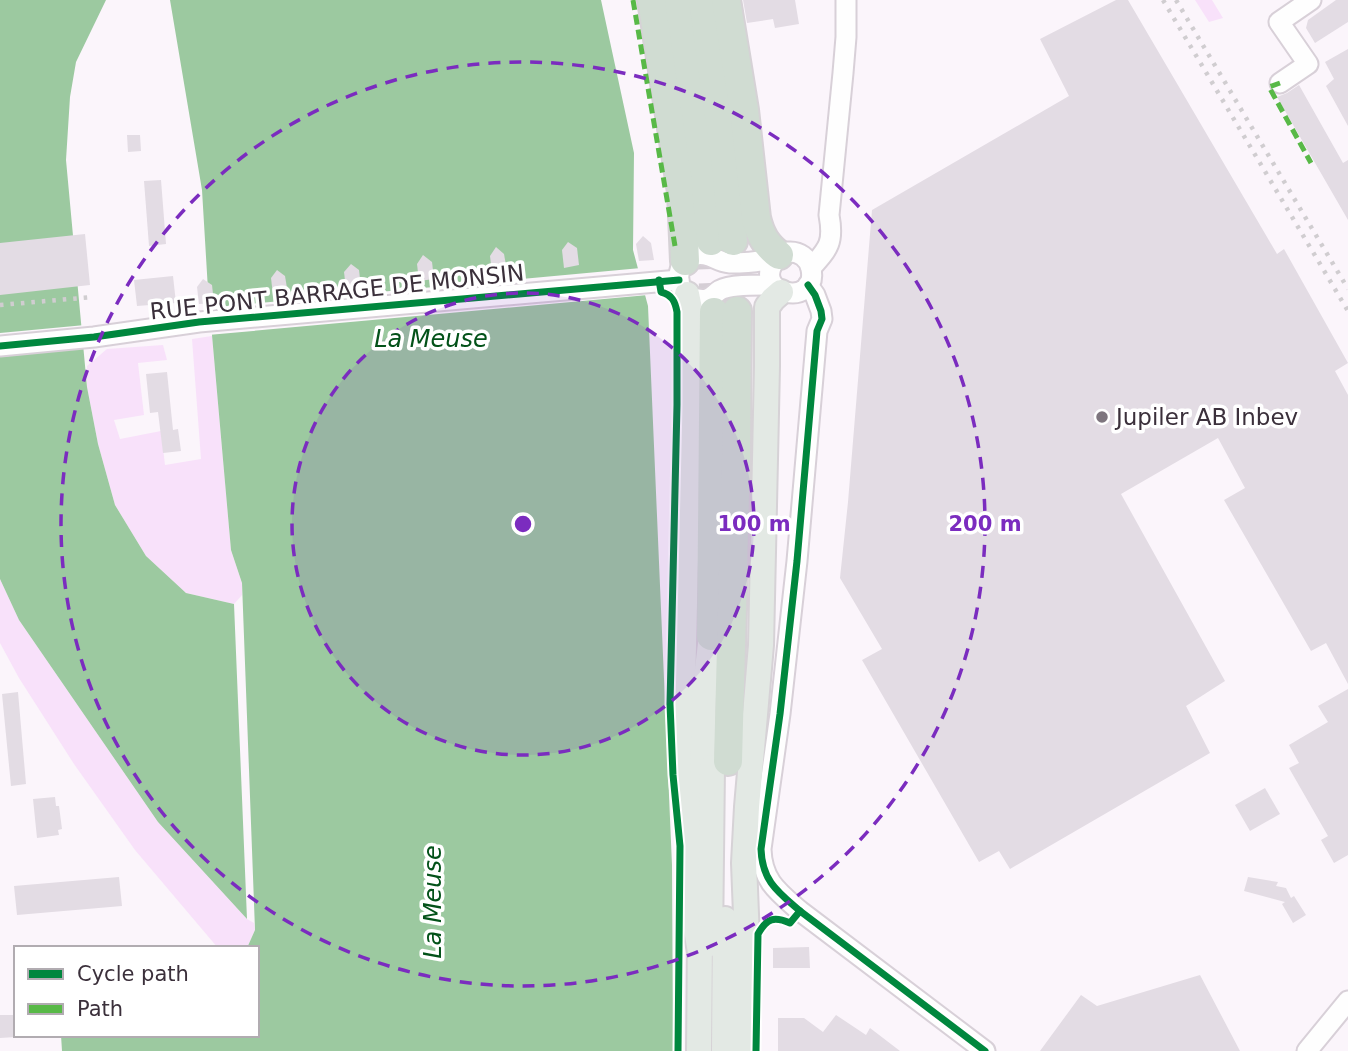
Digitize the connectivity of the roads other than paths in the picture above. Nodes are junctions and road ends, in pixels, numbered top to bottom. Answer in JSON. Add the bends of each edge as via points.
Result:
{"nodes":[{"id":1,"x":652,"y":0,"type":"edge"},
{"id":2,"x":679,"y":0,"type":"edge"},
{"id":3,"x":703,"y":0,"type":"edge"},
{"id":4,"x":726,"y":0,"type":"edge"},
{"id":5,"x":846,"y":0,"type":"edge"},
{"id":6,"x":1311,"y":0,"type":"edge"},
{"id":7,"x":1280,"y":83,"type":"dead end"},
{"id":8,"x":829,"y":215,"type":"junction"},
{"id":9,"x":721,"y":248,"type":"junction"},
{"id":10,"x":784,"y":255,"type":"junction"},
{"id":11,"x":810,"y":276,"type":"junction"},
{"id":12,"x":677,"y":279,"type":"junction"},
{"id":13,"x":781,"y":290,"type":"junction"},
{"id":14,"x":724,"y":304,"type":"junction"},
{"id":15,"x":817,"y":331,"type":"junction"},
{"id":16,"x":0,"y":346,"type":"edge"},
{"id":17,"x":711,"y":636,"type":"junction"},
{"id":18,"x":728,"y":761,"type":"joint"},
{"id":19,"x":700,"y":953,"type":"junction"},
{"id":20,"x":1346,"y":1008,"type":"edge"},
{"id":21,"x":699,"y":1051,"type":"edge"},
{"id":22,"x":709,"y":1051,"type":"edge"},
{"id":23,"x":724,"y":1051,"type":"edge"},
{"id":24,"x":747,"y":1051,"type":"edge"},
{"id":25,"x":985,"y":1051,"type":"edge"},
{"id":26,"x":1307,"y":1051,"type":"edge"}],
"edges":[{"from":1,"to":12,"type":"highway","via":[[682,192]]},
{"from":2,"to":9,"type":"highway"},
{"from":3,"to":9,"type":"highway","via":[[725,154]]},
{"from":4,"to":10,"type":"highway","via":[[756,218],[765,242]]},
{"from":5,"to":8,"type":"street"},
{"from":6,"to":7,"type":"street","via":[[1279,22],[1308,64]]},
{"from":8,"to":10,"type":"street","via":[[814,242]]},
{"from":8,"to":11,"type":"street","via":[[830,241]]},
{"from":9,"to":10,"type":"street","via":[[743,263]]},
{"from":9,"to":12,"type":"street","via":[[708,255],[694,255]]},
{"from":9,"to":14,"type":"street"},
{"from":10,"to":11,"type":"street","via":[[806,258]]},
{"from":10,"to":13,"type":"street","via":[[770,274]]},
{"from":11,"to":13,"type":"street","via":[[801,291]]},
{"from":11,"to":15,"type":"street","via":[[822,319]]},
{"from":12,"to":14,"type":"street","via":[[699,300],[714,296]]},
{"from":12,"to":16,"type":"street","name":"RUE PONT BARRAGE DE MONSIN","via":[[199,322]]},
{"from":12,"to":19,"type":"main road","via":[[690,309],[683,689],[693,912]]},
{"from":13,"to":14,"type":"street","via":[[748,285]]},
{"from":13,"to":15,"type":"street","via":[[804,307]]},
{"from":13,"to":24,"type":"main road","via":[[767,307],[761,645],[744,863]]},
{"from":14,"to":17,"type":"highway"},
{"from":14,"to":18,"type":"highway","via":[[736,458]]},
{"from":15,"to":25,"type":"street","via":[[797,561],[762,861],[776,890],[810,919]]},
{"from":17,"to":19,"type":"main road","via":[[704,694]]},
{"from":17,"to":22,"type":"main road"},
{"from":18,"to":23,"type":"main road"},
{"from":19,"to":21,"type":"main road"},
{"from":20,"to":26,"type":"street"}]}
